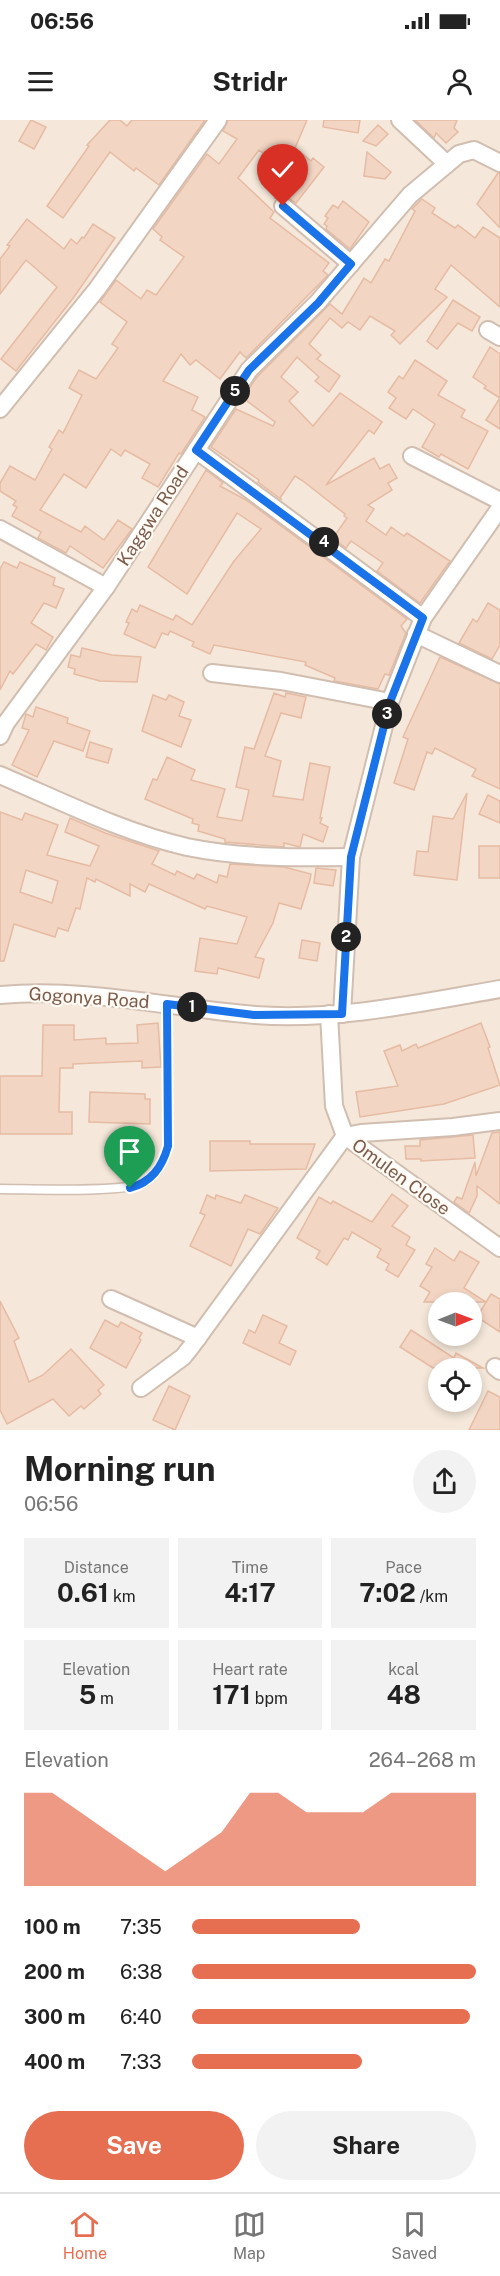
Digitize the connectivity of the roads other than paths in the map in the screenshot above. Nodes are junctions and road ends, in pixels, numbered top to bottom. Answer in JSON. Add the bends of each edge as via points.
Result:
{"nodes":[{"id":1,"x":218,"y":120,"type":"edge"},
{"id":2,"x":400,"y":120,"type":"edge"},
{"id":3,"x":500,"y":163,"type":"edge"},
{"id":4,"x":447,"y":164,"type":"junction"},
{"id":5,"x":283,"y":206,"type":"dead end"},
{"id":6,"x":351,"y":264,"type":"junction"},
{"id":7,"x":0,"y":409,"type":"edge"},
{"id":8,"x":196,"y":450,"type":"junction"},
{"id":9,"x":412,"y":456,"type":"dead end"},
{"id":10,"x":500,"y":501,"type":"edge"},
{"id":11,"x":500,"y":508,"type":"edge"},
{"id":12,"x":0,"y":529,"type":"edge"},
{"id":13,"x":106,"y":587,"type":"junction"},
{"id":14,"x":420,"y":626,"type":"junction"},
{"id":15,"x":212,"y":673,"type":"dead end"},
{"id":16,"x":500,"y":674,"type":"edge"},
{"id":17,"x":390,"y":702,"type":"junction"},
{"id":18,"x":2,"y":726,"type":"edge"},
{"id":19,"x":0,"y":776,"type":"edge"},
{"id":20,"x":351,"y":857,"type":"junction"},
{"id":21,"x":500,"y":989,"type":"edge"},
{"id":22,"x":0,"y":995,"type":"edge"},
{"id":23,"x":167,"y":1004,"type":"junction"},
{"id":24,"x":335,"y":1014,"type":"junction"},
{"id":25,"x":500,"y":1121,"type":"edge"},
{"id":26,"x":345,"y":1136,"type":"junction"},
{"id":27,"x":0,"y":1189,"type":"edge"},
{"id":28,"x":500,"y":1248,"type":"edge"},
{"id":29,"x":111,"y":1299,"type":"dead end"},
{"id":30,"x":198,"y":1338,"type":"junction"},
{"id":31,"x":141,"y":1388,"type":"dead end"}],
"edges":[{"from":1,"to":7,"type":"street","via":[[96,289]]},
{"from":2,"to":4,"type":"street"},
{"from":3,"to":4,"type":"street","name":"Kaggwa Road","via":[[474,150],[459,154]]},
{"from":4,"to":6,"type":"street","name":"Kaggwa Road","via":[[410,195]]},
{"from":5,"to":6,"type":"street"},
{"from":6,"to":8,"type":"street","name":"Kaggwa Road","via":[[318,303],[249,370]]},
{"from":8,"to":13,"type":"street","name":"Kaggwa Road"},
{"from":8,"to":14,"type":"street"},
{"from":9,"to":10,"type":"street"},
{"from":11,"to":14,"type":"street","name":"Omulen Close"},
{"from":12,"to":13,"type":"street"},
{"from":13,"to":18,"type":"street","name":"Kaggwa Road"},
{"from":14,"to":16,"type":"street"},
{"from":14,"to":17,"type":"street","name":"Omulen Close"},
{"from":15,"to":17,"type":"street","via":[[281,681]]},
{"from":17,"to":20,"type":"street","name":"Omulen Close"},
{"from":19,"to":20,"type":"street","via":[[109,822],[187,847],[265,857]]},
{"from":20,"to":24,"type":"street","name":"Omulen Close"},
{"from":21,"to":24,"type":"street","name":"Gogonya Road"},
{"from":22,"to":23,"type":"street","name":"Gogonya Road","via":[[98,996]]},
{"from":23,"to":24,"type":"street","name":"Gogonya Road","via":[[254,1015]]},
{"from":23,"to":27,"type":"lane","via":[[168,1146],[151,1178],[130,1188]]},
{"from":24,"to":26,"type":"street","name":"Omulen Close","via":[[333,1098]]},
{"from":25,"to":26,"type":"street"},
{"from":26,"to":28,"type":"street","name":"Omulen Close"},
{"from":26,"to":30,"type":"street"},
{"from":29,"to":30,"type":"street"},
{"from":30,"to":31,"type":"street","via":[[183,1357]]}]}
